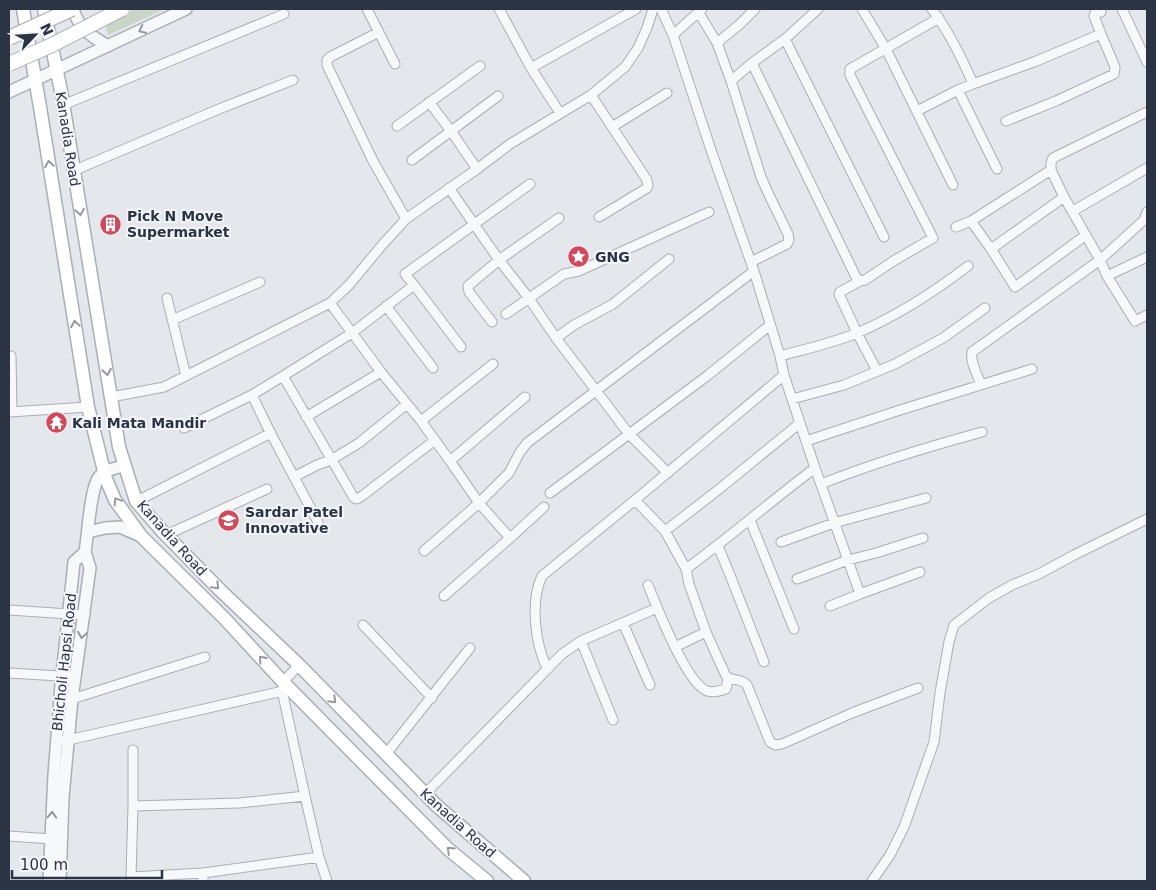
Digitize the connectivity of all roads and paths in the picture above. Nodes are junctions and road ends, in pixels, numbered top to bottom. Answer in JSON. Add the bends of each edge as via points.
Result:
{"nodes":[{"id":1,"x":23,"y":9,"type":"edge"},
{"id":2,"x":44,"y":9,"type":"edge"},
{"id":3,"x":73,"y":9,"type":"edge"},
{"id":4,"x":122,"y":9,"type":"edge"},
{"id":5,"x":186,"y":9,"type":"edge"},
{"id":6,"x":367,"y":9,"type":"edge"},
{"id":7,"x":499,"y":9,"type":"edge"},
{"id":8,"x":636,"y":9,"type":"edge"},
{"id":9,"x":652,"y":9,"type":"edge"},
{"id":10,"x":661,"y":9,"type":"edge"},
{"id":11,"x":755,"y":9,"type":"edge"},
{"id":12,"x":818,"y":9,"type":"edge"},
{"id":13,"x":933,"y":9,"type":"edge"},
{"id":14,"x":1111,"y":9,"type":"edge"},
{"id":15,"x":1122,"y":9,"type":"edge"},
{"id":16,"x":864,"y":10,"type":"edge"},
{"id":17,"x":1100,"y":10,"type":"edge"},
{"id":18,"x":701,"y":11,"type":"edge"},
{"id":19,"x":284,"y":14,"type":"dead end"},
{"id":20,"x":939,"y":18,"type":"junction"},
{"id":21,"x":379,"y":32,"type":"junction"},
{"id":22,"x":1100,"y":34,"type":"junction"},
{"id":23,"x":673,"y":35,"type":"junction"},
{"id":24,"x":9,"y":38,"type":"edge"},
{"id":25,"x":786,"y":38,"type":"junction"},
{"id":26,"x":717,"y":43,"type":"junction"},
{"id":27,"x":108,"y":46,"type":"junction"},
{"id":28,"x":886,"y":48,"type":"junction"},
{"id":29,"x":1147,"y":62,"type":"edge"},
{"id":30,"x":752,"y":63,"type":"junction"},
{"id":31,"x":9,"y":64,"type":"edge"},
{"id":32,"x":395,"y":64,"type":"dead end"},
{"id":33,"x":480,"y":66,"type":"dead end"},
{"id":34,"x":532,"y":68,"type":"junction"},
{"id":35,"x":56,"y":69,"type":"junction"},
{"id":36,"x":35,"y":79,"type":"junction"},
{"id":37,"x":293,"y":80,"type":"dead end"},
{"id":38,"x":731,"y":81,"type":"junction"},
{"id":39,"x":974,"y":84,"type":"junction"},
{"id":40,"x":958,"y":90,"type":"junction"},
{"id":41,"x":9,"y":92,"type":"edge"},
{"id":42,"x":667,"y":93,"type":"dead end"},
{"id":43,"x":591,"y":95,"type":"junction"},
{"id":44,"x":498,"y":96,"type":"dead end"},
{"id":45,"x":429,"y":102,"type":"junction"},
{"id":46,"x":63,"y":105,"type":"junction"},
{"id":47,"x":917,"y":111,"type":"junction"},
{"id":48,"x":1147,"y":112,"type":"edge"},
{"id":49,"x":560,"y":113,"type":"junction"},
{"id":50,"x":1006,"y":121,"type":"dead end"},
{"id":51,"x":397,"y":126,"type":"dead end"},
{"id":52,"x":612,"y":127,"type":"junction"},
{"id":53,"x":451,"y":131,"type":"junction"},
{"id":54,"x":412,"y":160,"type":"dead end"},
{"id":55,"x":1147,"y":168,"type":"edge"},
{"id":56,"x":477,"y":169,"type":"junction"},
{"id":57,"x":997,"y":169,"type":"dead end"},
{"id":58,"x":1052,"y":170,"type":"junction"},
{"id":59,"x":73,"y":171,"type":"junction"},
{"id":60,"x":530,"y":184,"type":"dead end"},
{"id":61,"x":952,"y":185,"type":"dead end"},
{"id":62,"x":449,"y":188,"type":"junction"},
{"id":63,"x":1064,"y":197,"type":"junction"},
{"id":64,"x":1072,"y":211,"type":"junction"},
{"id":65,"x":709,"y":212,"type":"dead end"},
{"id":66,"x":1147,"y":212,"type":"edge"},
{"id":67,"x":599,"y":217,"type":"dead end"},
{"id":68,"x":559,"y":218,"type":"dead end"},
{"id":69,"x":406,"y":219,"type":"junction"},
{"id":70,"x":971,"y":221,"type":"junction"},
{"id":71,"x":474,"y":224,"type":"junction"},
{"id":72,"x":956,"y":228,"type":"dead end"},
{"id":73,"x":1086,"y":235,"type":"junction"},
{"id":74,"x":884,"y":237,"type":"dead end"},
{"id":75,"x":991,"y":249,"type":"junction"},
{"id":76,"x":1147,"y":257,"type":"edge"},
{"id":77,"x":669,"y":259,"type":"dead end"},
{"id":78,"x":499,"y":260,"type":"junction"},
{"id":79,"x":1100,"y":260,"type":"junction"},
{"id":80,"x":752,"y":266,"type":"junction"},
{"id":81,"x":968,"y":266,"type":"dead end"},
{"id":82,"x":1108,"y":276,"type":"junction"},
{"id":83,"x":860,"y":281,"type":"junction"},
{"id":84,"x":260,"y":282,"type":"dead end"},
{"id":85,"x":414,"y":285,"type":"junction"},
{"id":86,"x":167,"y":298,"type":"dead end"},
{"id":87,"x":528,"y":298,"type":"junction"},
{"id":88,"x":330,"y":303,"type":"junction"},
{"id":89,"x":386,"y":306,"type":"junction"},
{"id":90,"x":985,"y":308,"type":"dead end"},
{"id":91,"x":506,"y":314,"type":"dead end"},
{"id":92,"x":1147,"y":315,"type":"edge"},
{"id":93,"x":172,"y":320,"type":"junction"},
{"id":94,"x":492,"y":322,"type":"dead end"},
{"id":95,"x":770,"y":325,"type":"junction"},
{"id":96,"x":352,"y":333,"type":"junction"},
{"id":97,"x":857,"y":333,"type":"junction"},
{"id":98,"x":556,"y":338,"type":"junction"},
{"id":99,"x":461,"y":347,"type":"dead end"},
{"id":100,"x":11,"y":356,"type":"dead end"},
{"id":101,"x":780,"y":356,"type":"junction"},
{"id":102,"x":493,"y":364,"type":"dead end"},
{"id":103,"x":434,"y":368,"type":"dead end"},
{"id":104,"x":1032,"y":370,"type":"dead end"},
{"id":105,"x":878,"y":371,"type":"junction"},
{"id":106,"x":381,"y":372,"type":"junction"},
{"id":107,"x":784,"y":375,"type":"junction"},
{"id":108,"x":186,"y":376,"type":"junction"},
{"id":109,"x":283,"y":376,"type":"junction"},
{"id":110,"x":981,"y":384,"type":"junction"},
{"id":111,"x":596,"y":391,"type":"junction"},
{"id":112,"x":252,"y":395,"type":"junction"},
{"id":113,"x":111,"y":397,"type":"junction"},
{"id":114,"x":525,"y":397,"type":"dead end"},
{"id":115,"x":792,"y":398,"type":"junction"},
{"id":116,"x":407,"y":404,"type":"junction"},
{"id":117,"x":88,"y":407,"type":"junction"},
{"id":118,"x":10,"y":412,"type":"edge"},
{"id":119,"x":306,"y":417,"type":"junction"},
{"id":120,"x":421,"y":421,"type":"junction"},
{"id":121,"x":800,"y":423,"type":"junction"},
{"id":122,"x":184,"y":428,"type":"dead end"},
{"id":123,"x":982,"y":432,"type":"dead end"},
{"id":124,"x":271,"y":433,"type":"junction"},
{"id":125,"x":629,"y":434,"type":"junction"},
{"id":126,"x":435,"y":440,"type":"junction"},
{"id":127,"x":806,"y":441,"type":"junction"},
{"id":128,"x":331,"y":460,"type":"junction"},
{"id":129,"x":450,"y":461,"type":"junction"},
{"id":130,"x":124,"y":466,"type":"junction"},
{"id":131,"x":815,"y":468,"type":"junction"},
{"id":132,"x":104,"y":472,"type":"junction"},
{"id":133,"x":668,"y":473,"type":"junction"},
{"id":134,"x":294,"y":477,"type":"junction"},
{"id":135,"x":821,"y":484,"type":"junction"},
{"id":136,"x":267,"y":489,"type":"dead end"},
{"id":137,"x":550,"y":493,"type":"dead end"},
{"id":138,"x":926,"y":498,"type":"dead end"},
{"id":139,"x":635,"y":500,"type":"junction"},
{"id":140,"x":137,"y":501,"type":"junction"},
{"id":141,"x":479,"y":503,"type":"junction"},
{"id":142,"x":544,"y":507,"type":"dead end"},
{"id":143,"x":1147,"y":519,"type":"edge"},
{"id":144,"x":750,"y":520,"type":"junction"},
{"id":145,"x":318,"y":522,"type":"dead end"},
{"id":146,"x":834,"y":523,"type":"junction"},
{"id":147,"x":665,"y":531,"type":"junction"},
{"id":148,"x":88,"y":532,"type":"junction"},
{"id":149,"x":166,"y":535,"type":"junction"},
{"id":150,"x":141,"y":536,"type":"junction"},
{"id":151,"x":510,"y":538,"type":"junction"},
{"id":152,"x":923,"y":538,"type":"dead end"},
{"id":153,"x":781,"y":542,"type":"dead end"},
{"id":154,"x":718,"y":546,"type":"junction"},
{"id":155,"x":424,"y":551,"type":"dead end"},
{"id":156,"x":85,"y":552,"type":"junction"},
{"id":157,"x":848,"y":560,"type":"junction"},
{"id":158,"x":686,"y":569,"type":"junction"},
{"id":159,"x":920,"y":572,"type":"dead end"},
{"id":160,"x":797,"y":579,"type":"dead end"},
{"id":161,"x":648,"y":585,"type":"dead end"},
{"id":162,"x":860,"y":594,"type":"junction"},
{"id":163,"x":444,"y":596,"type":"dead end"},
{"id":164,"x":830,"y":606,"type":"dead end"},
{"id":165,"x":657,"y":608,"type":"junction"},
{"id":166,"x":9,"y":610,"type":"edge"},
{"id":167,"x":69,"y":613,"type":"junction"},
{"id":168,"x":84,"y":615,"type":"junction"},
{"id":169,"x":623,"y":623,"type":"junction"},
{"id":170,"x":363,"y":626,"type":"dead end"},
{"id":171,"x":794,"y":630,"type":"dead end"},
{"id":172,"x":706,"y":632,"type":"junction"},
{"id":173,"x":581,"y":641,"type":"junction"},
{"id":174,"x":470,"y":648,"type":"dead end"},
{"id":175,"x":675,"y":648,"type":"junction"},
{"id":176,"x":205,"y":657,"type":"dead end"},
{"id":177,"x":764,"y":662,"type":"dead end"},
{"id":178,"x":299,"y":665,"type":"junction"},
{"id":179,"x":547,"y":668,"type":"junction"},
{"id":180,"x":9,"y":673,"type":"edge"},
{"id":181,"x":62,"y":676,"type":"junction"},
{"id":182,"x":76,"y":677,"type":"junction"},
{"id":183,"x":728,"y":678,"type":"junction"},
{"id":184,"x":650,"y":685,"type":"dead end"},
{"id":185,"x":283,"y":687,"type":"junction"},
{"id":186,"x":918,"y":688,"type":"dead end"},
{"id":187,"x":432,"y":698,"type":"junction"},
{"id":188,"x":72,"y":699,"type":"junction"},
{"id":189,"x":613,"y":720,"type":"dead end"},
{"id":190,"x":69,"y":740,"type":"junction"},
{"id":191,"x":56,"y":742,"type":"junction"},
{"id":192,"x":133,"y":750,"type":"dead end"},
{"id":193,"x":386,"y":754,"type":"junction"},
{"id":194,"x":425,"y":794,"type":"junction"},
{"id":195,"x":305,"y":796,"type":"junction"},
{"id":196,"x":133,"y":806,"type":"junction"},
{"id":197,"x":437,"y":806,"type":"junction"},
{"id":198,"x":422,"y":822,"type":"junction"},
{"id":199,"x":9,"y":836,"type":"edge"},
{"id":200,"x":51,"y":838,"type":"junction"},
{"id":201,"x":319,"y":856,"type":"junction"},
{"id":202,"x":203,"y":877,"type":"edge"},
{"id":203,"x":131,"y":879,"type":"edge"},
{"id":204,"x":49,"y":881,"type":"edge"},
{"id":205,"x":60,"y":881,"type":"edge"},
{"id":206,"x":327,"y":881,"type":"edge"},
{"id":207,"x":487,"y":881,"type":"edge"},
{"id":208,"x":524,"y":881,"type":"edge"},
{"id":209,"x":872,"y":881,"type":"edge"}],
"edges":[{"from":1,"to":36,"type":"main road","name":"Kanadia Road"},
{"from":2,"to":35,"type":"main road","name":"Kanadia Road"},
{"from":3,"to":24,"type":"main road","bridge":true},
{"from":3,"to":27,"type":"street","via":[[75,18],[88,35]]},
{"from":4,"to":31,"type":"main road","bridge":true},
{"from":5,"to":27,"type":"street","one_way":true},
{"from":6,"to":21,"type":"street"},
{"from":7,"to":34,"type":"street"},
{"from":8,"to":34,"type":"street"},
{"from":9,"to":43,"type":"street","via":[[647,28],[626,68]]},
{"from":10,"to":23,"type":"street"},
{"from":11,"to":26,"type":"street"},
{"from":12,"to":25,"type":"street"},
{"from":13,"to":20,"type":"street"},
{"from":14,"to":17,"type":"street"},
{"from":15,"to":29,"type":"street"},
{"from":16,"to":28,"type":"street"},
{"from":17,"to":22,"type":"street","via":[[1094,16]]},
{"from":18,"to":23,"type":"street"},
{"from":18,"to":26,"type":"street"},
{"from":19,"to":46,"type":"street"},
{"from":20,"to":28,"type":"street"},
{"from":20,"to":39,"type":"street"},
{"from":21,"to":32,"type":"street"},
{"from":21,"to":69,"type":"street","via":[[330,57],[327,65],[373,161]]},
{"from":22,"to":39,"type":"street"},
{"from":22,"to":50,"type":"street","via":[[1115,67],[1114,74]]},
{"from":23,"to":80,"type":"street"},
{"from":25,"to":30,"type":"street"},
{"from":25,"to":74,"type":"street"},
{"from":26,"to":38,"type":"street"},
{"from":27,"to":35,"type":"street"},
{"from":28,"to":47,"type":"street"},
{"from":28,"to":83,"type":"street","via":[[849,72],[933,238]]},
{"from":30,"to":38,"type":"street"},
{"from":30,"to":83,"type":"street"},
{"from":33,"to":45,"type":"street"},
{"from":34,"to":49,"type":"street"},
{"from":35,"to":36,"type":"street"},
{"from":35,"to":46,"type":"main road","name":"Kanadia Road"},
{"from":36,"to":41,"type":"street"},
{"from":117,"to":36,"type":"main road","name":"Kanadia Road","one_way":true},
{"from":37,"to":59,"type":"street"},
{"from":38,"to":80,"type":"street","via":[[761,177],[789,240]]},
{"from":39,"to":40,"type":"street"},
{"from":40,"to":47,"type":"street"},
{"from":40,"to":57,"type":"street"},
{"from":42,"to":52,"type":"street"},
{"from":43,"to":49,"type":"street"},
{"from":43,"to":52,"type":"street"},
{"from":44,"to":53,"type":"street"},
{"from":45,"to":51,"type":"street"},
{"from":45,"to":53,"type":"street"},
{"from":46,"to":59,"type":"main road","name":"Kanadia Road"},
{"from":47,"to":61,"type":"street"},
{"from":48,"to":58,"type":"street","via":[[1053,158]]},
{"from":49,"to":56,"type":"street"},
{"from":52,"to":67,"type":"street","via":[[648,185]]},
{"from":53,"to":54,"type":"street"},
{"from":53,"to":56,"type":"street"},
{"from":55,"to":64,"type":"street"},
{"from":56,"to":62,"type":"street"},
{"from":58,"to":63,"type":"street"},
{"from":58,"to":70,"type":"street"},
{"from":59,"to":113,"type":"main road","name":"Kanadia Road","one_way":true},
{"from":60,"to":71,"type":"street"},
{"from":62,"to":69,"type":"street"},
{"from":62,"to":71,"type":"street"},
{"from":63,"to":64,"type":"street"},
{"from":63,"to":75,"type":"street"},
{"from":64,"to":73,"type":"street"},
{"from":65,"to":87,"type":"street","via":[[601,262],[564,274]]},
{"from":66,"to":79,"type":"street","via":[[1144,220]]},
{"from":68,"to":78,"type":"street"},
{"from":69,"to":88,"type":"street"},
{"from":70,"to":72,"type":"street"},
{"from":70,"to":75,"type":"street"},
{"from":71,"to":78,"type":"street"},
{"from":71,"to":85,"type":"street","via":[[405,274]]},
{"from":73,"to":75,"type":"street","via":[[1015,286]]},
{"from":73,"to":79,"type":"street"},
{"from":76,"to":82,"type":"street"},
{"from":77,"to":98,"type":"street","via":[[613,304]]},
{"from":78,"to":87,"type":"street"},
{"from":78,"to":94,"type":"street","via":[[468,286]]},
{"from":79,"to":82,"type":"street"},
{"from":79,"to":110,"type":"street","via":[[972,352]]},
{"from":80,"to":95,"type":"street"},
{"from":80,"to":111,"type":"street"},
{"from":81,"to":97,"type":"street","via":[[928,295]]},
{"from":82,"to":92,"type":"street","via":[[1135,321]]},
{"from":83,"to":97,"type":"street","via":[[839,294]]},
{"from":84,"to":93,"type":"street"},
{"from":85,"to":89,"type":"street"},
{"from":85,"to":99,"type":"street"},
{"from":86,"to":93,"type":"street"},
{"from":87,"to":91,"type":"street"},
{"from":87,"to":98,"type":"street"},
{"from":88,"to":96,"type":"street"},
{"from":88,"to":108,"type":"street"},
{"from":89,"to":96,"type":"street"},
{"from":89,"to":103,"type":"street"},
{"from":90,"to":105,"type":"street","via":[[942,338]]},
{"from":93,"to":108,"type":"street"},
{"from":95,"to":101,"type":"street"},
{"from":95,"to":125,"type":"street"},
{"from":96,"to":106,"type":"street"},
{"from":96,"to":109,"type":"street"},
{"from":97,"to":101,"type":"street"},
{"from":97,"to":105,"type":"street"},
{"from":98,"to":111,"type":"street"},
{"from":100,"to":118,"type":"street"},
{"from":101,"to":107,"type":"street"},
{"from":102,"to":120,"type":"street"},
{"from":104,"to":110,"type":"street"},
{"from":105,"to":115,"type":"street","via":[[844,385]]},
{"from":106,"to":116,"type":"street"},
{"from":106,"to":119,"type":"street"},
{"from":107,"to":115,"type":"street"},
{"from":107,"to":133,"type":"street"},
{"from":108,"to":113,"type":"street","via":[[164,387]]},
{"from":109,"to":112,"type":"street"},
{"from":109,"to":119,"type":"street"},
{"from":110,"to":127,"type":"street"},
{"from":111,"to":125,"type":"street"},
{"from":111,"to":141,"type":"street","via":[[527,443],[509,473]]},
{"from":112,"to":122,"type":"street"},
{"from":112,"to":124,"type":"street"},
{"from":113,"to":130,"type":"main road","name":"Kanadia Road"},
{"from":114,"to":129,"type":"street"},
{"from":115,"to":121,"type":"street"},
{"from":116,"to":120,"type":"street"},
{"from":116,"to":128,"type":"street"},
{"from":117,"to":118,"type":"street"},
{"from":117,"to":132,"type":"main road","name":"Kanadia Road"},
{"from":119,"to":128,"type":"street"},
{"from":120,"to":126,"type":"street"},
{"from":121,"to":127,"type":"street"},
{"from":121,"to":147,"type":"street"},
{"from":123,"to":135,"type":"street","via":[[908,453]]},
{"from":124,"to":134,"type":"street"},
{"from":124,"to":140,"type":"street"},
{"from":125,"to":133,"type":"street"},
{"from":125,"to":137,"type":"street"},
{"from":126,"to":128,"type":"street","via":[[357,498],[350,493]]},
{"from":126,"to":129,"type":"street"},
{"from":127,"to":131,"type":"street"},
{"from":128,"to":134,"type":"street"},
{"from":129,"to":141,"type":"street"},
{"from":130,"to":132,"type":"street"},
{"from":130,"to":140,"type":"main road","name":"Kanadia Road"},
{"from":131,"to":135,"type":"street"},
{"from":131,"to":144,"type":"street"},
{"from":132,"to":148,"type":"street","name":"Bhicholi Hapsi Road","via":[[93,488]]},
{"from":150,"to":132,"type":"main road","name":"Kanadia Road","one_way":true,"via":[[115,500]]},
{"from":133,"to":139,"type":"street"},
{"from":134,"to":145,"type":"street"},
{"from":135,"to":146,"type":"street"},
{"from":136,"to":149,"type":"street"},
{"from":138,"to":146,"type":"street"},
{"from":139,"to":147,"type":"street"},
{"from":139,"to":179,"type":"street","via":[[542,576],[538,585],[536,635]]},
{"from":140,"to":149,"type":"main road","name":"Kanadia Road"},
{"from":141,"to":151,"type":"street"},
{"from":141,"to":155,"type":"street"},
{"from":142,"to":151,"type":"street"},
{"from":143,"to":209,"type":"street","via":[[1012,585],[954,625],[934,742],[904,827]]},
{"from":144,"to":154,"type":"street"},
{"from":144,"to":171,"type":"street"},
{"from":146,"to":153,"type":"street"},
{"from":146,"to":157,"type":"street"},
{"from":147,"to":158,"type":"street"},
{"from":148,"to":150,"type":"street","via":[[120,527]]},
{"from":148,"to":156,"type":"street","name":"Bhicholi Hapsi Road"},
{"from":149,"to":178,"type":"main road","name":"Kanadia Road","one_way":true},
{"from":185,"to":150,"type":"main road","name":"Kanadia Road","one_way":true,"via":[[225,619]]},
{"from":151,"to":163,"type":"street"},
{"from":152,"to":157,"type":"street"},
{"from":154,"to":158,"type":"street"},
{"from":154,"to":177,"type":"street"},
{"from":156,"to":167,"type":"street","name":"Bhicholi Hapsi Road","via":[[74,562]]},
{"from":156,"to":168,"type":"street","via":[[90,568]]},
{"from":157,"to":160,"type":"street"},
{"from":157,"to":162,"type":"street"},
{"from":158,"to":172,"type":"street"},
{"from":159,"to":162,"type":"street"},
{"from":161,"to":165,"type":"street"},
{"from":162,"to":164,"type":"street"},
{"from":165,"to":169,"type":"street"},
{"from":165,"to":175,"type":"street"},
{"from":166,"to":167,"type":"street"},
{"from":167,"to":168,"type":"street"},
{"from":167,"to":181,"type":"street","name":"Bhicholi Hapsi Road"},
{"from":168,"to":182,"type":"street","one_way":true},
{"from":169,"to":173,"type":"street"},
{"from":169,"to":184,"type":"street"},
{"from":170,"to":187,"type":"street"},
{"from":172,"to":175,"type":"street"},
{"from":172,"to":183,"type":"street"},
{"from":173,"to":179,"type":"street"},
{"from":173,"to":189,"type":"street"},
{"from":174,"to":187,"type":"street"},
{"from":175,"to":183,"type":"street","via":[[689,674],[704,690],[726,689]]},
{"from":176,"to":188,"type":"street"},
{"from":178,"to":185,"type":"street"},
{"from":178,"to":193,"type":"main road","name":"Kanadia Road","one_way":true},
{"from":179,"to":194,"type":"street"},
{"from":180,"to":181,"type":"street"},
{"from":181,"to":182,"type":"street"},
{"from":181,"to":191,"type":"street","name":"Bhicholi Hapsi Road"},
{"from":182,"to":188,"type":"street"},
{"from":183,"to":186,"type":"street","via":[[740,680],[747,686],[770,742],[775,745]]},
{"from":185,"to":190,"type":"street"},
{"from":185,"to":195,"type":"street"},
{"from":185,"to":198,"type":"main road","name":"Kanadia Road"},
{"from":187,"to":193,"type":"street"},
{"from":188,"to":190,"type":"street"},
{"from":190,"to":191,"type":"street"},
{"from":190,"to":205,"type":"street"},
{"from":200,"to":191,"type":"street","name":"Bhicholi Hapsi Road","one_way":true},
{"from":192,"to":196,"type":"street"},
{"from":193,"to":194,"type":"main road","name":"Kanadia Road"},
{"from":194,"to":197,"type":"main road","name":"Kanadia Road"},
{"from":195,"to":196,"type":"street","via":[[239,803]]},
{"from":195,"to":201,"type":"street"},
{"from":196,"to":203,"type":"street"},
{"from":197,"to":198,"type":"main road"},
{"from":197,"to":208,"type":"main road","name":"Kanadia Road"},
{"from":207,"to":198,"type":"main road","name":"Kanadia Road","one_way":true,"via":[[450,851]]},
{"from":199,"to":200,"type":"street"},
{"from":200,"to":204,"type":"street","name":"Bhicholi Hapsi Road"},
{"from":201,"to":202,"type":"street"},
{"from":201,"to":206,"type":"street"},
{"from":202,"to":203,"type":"street"}]}
